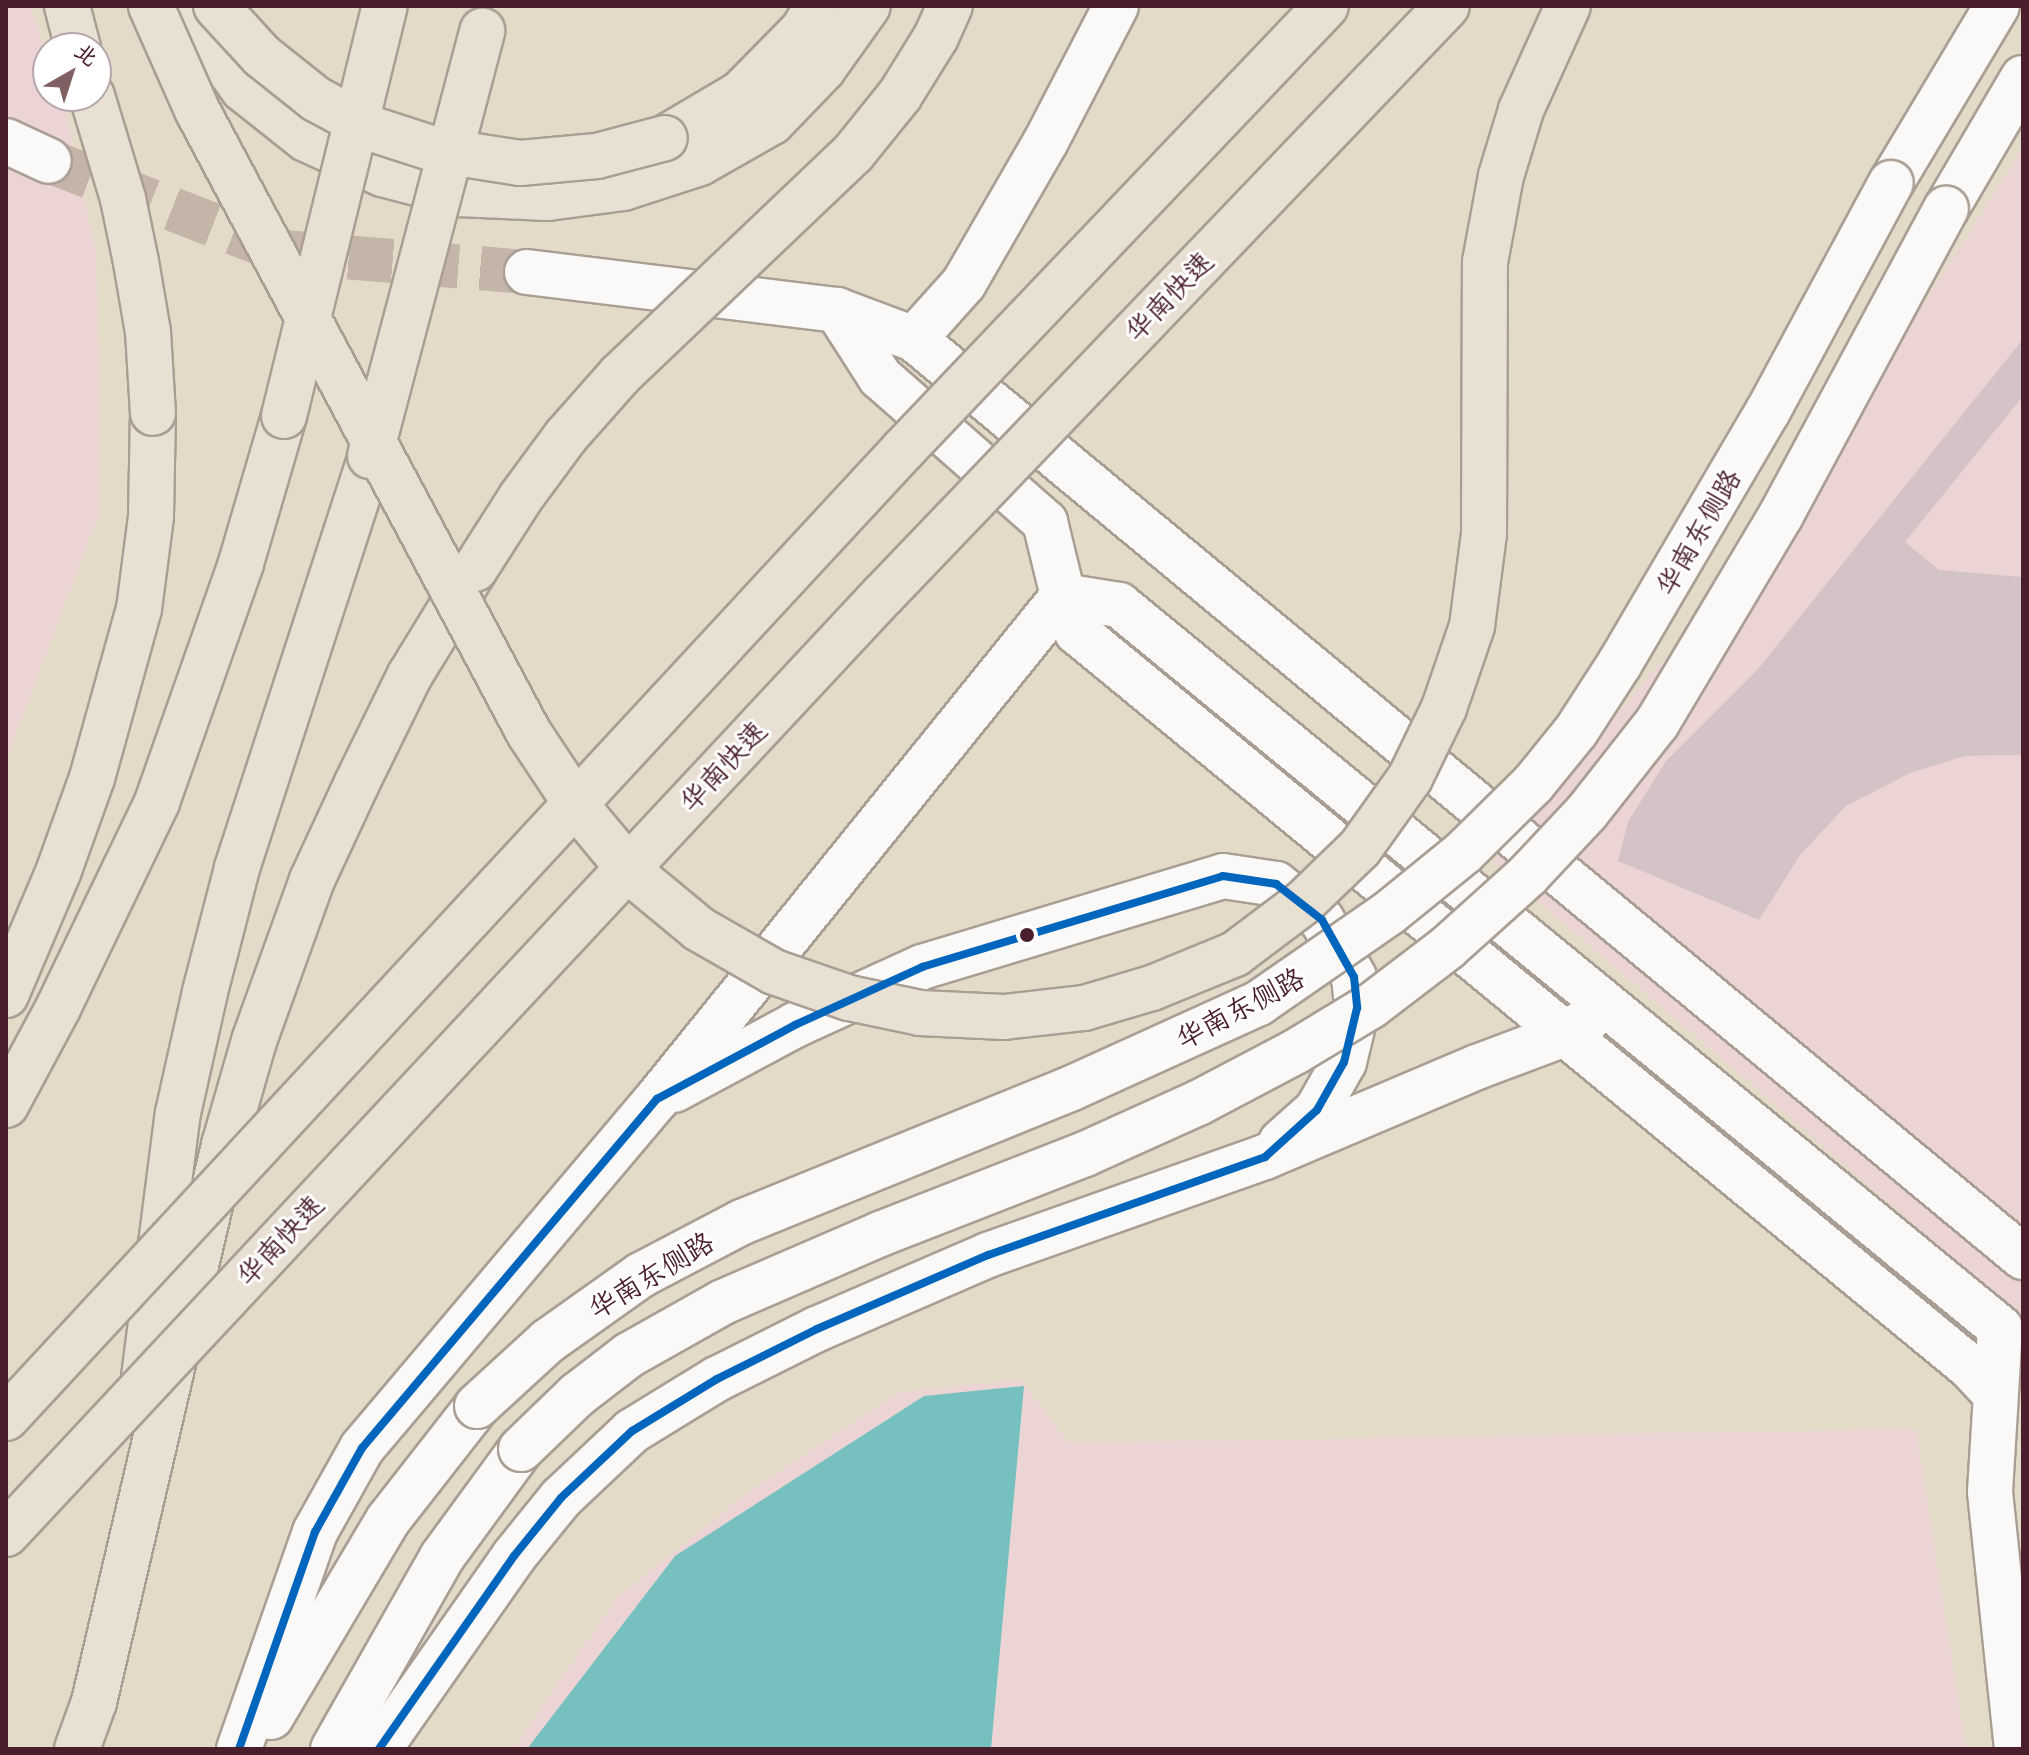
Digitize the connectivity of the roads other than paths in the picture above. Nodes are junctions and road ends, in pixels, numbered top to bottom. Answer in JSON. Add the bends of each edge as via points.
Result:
{"nodes":[{"id":1,"x":67,"y":6,"type":"edge"},
{"id":2,"x":151,"y":6,"type":"edge"},
{"id":3,"x":184,"y":6,"type":"edge"},
{"id":4,"x":216,"y":6,"type":"edge"},
{"id":5,"x":385,"y":6,"type":"edge"},
{"id":6,"x":817,"y":6,"type":"edge"},
{"id":7,"x":868,"y":6,"type":"edge"},
{"id":8,"x":950,"y":6,"type":"edge"},
{"id":9,"x":1116,"y":6,"type":"edge"},
{"id":10,"x":1326,"y":6,"type":"edge"},
{"id":11,"x":1447,"y":6,"type":"edge"},
{"id":12,"x":1568,"y":6,"type":"edge"},
{"id":13,"x":1997,"y":6,"type":"edge"},
{"id":14,"x":485,"y":18,"type":"edge"},
{"id":15,"x":74,"y":32,"type":"edge"},
{"id":16,"x":2023,"y":78,"type":"edge"},
{"id":17,"x":97,"y":112,"type":"edge"},
{"id":18,"x":6,"y":141,"type":"edge"},
{"id":19,"x":49,"y":161,"type":"tunnel mouth"},
{"id":20,"x":527,"y":272,"type":"tunnel mouth"},
{"id":21,"x":837,"y":310,"type":"junction"},
{"id":22,"x":914,"y":339,"type":"junction"},
{"id":23,"x":1063,"y":596,"type":"junction"},
{"id":24,"x":6,"y":995,"type":"edge"},
{"id":25,"x":1608,"y":1007,"type":"junction"},
{"id":26,"x":1565,"y":1034,"type":"junction"},
{"id":27,"x":657,"y":1099,"type":"junction"},
{"id":28,"x":6,"y":1105,"type":"edge"},
{"id":29,"x":1265,"y":1157,"type":"junction"},
{"id":30,"x":2023,"y":1257,"type":"edge"},
{"id":31,"x":1995,"y":1394,"type":"junction"},
{"id":32,"x":6,"y":1418,"type":"edge"},
{"id":33,"x":6,"y":1534,"type":"edge"},
{"id":34,"x":112,"y":1621,"type":"junction"},
{"id":35,"x":77,"y":1749,"type":"edge"},
{"id":36,"x":239,"y":1749,"type":"edge"},
{"id":37,"x":252,"y":1749,"type":"edge"},
{"id":38,"x":333,"y":1749,"type":"edge"},
{"id":39,"x":379,"y":1749,"type":"edge"},
{"id":40,"x":2017,"y":1749,"type":"edge"}],
"edges":[{"from":1,"to":15,"type":"highway"},
{"from":2,"to":12,"type":"highway","bridge":true,"via":[[211,138],[529,733],[580,810],[635,876],[699,929],[774,972],[849,998],[920,1013],[1004,1017],[1084,1008],[1152,988],[1235,954],[1304,902],[1360,848],[1410,778],[1444,708],[1472,626],[1484,534],[1485,262],[1501,176],[1521,110]]},
{"from":3,"to":7,"type":"highway","via":[[243,89],[306,139],[382,174],[459,194],[548,198],[623,188],[700,163],[772,122],[823,69]]},
{"from":4,"to":6,"type":"highway","bridge":true,"via":[[262,56],[305,90],[372,129],[437,150],[520,163],[597,156],[665,138],[741,93],[803,30]]},
{"from":5,"to":28,"type":"highway","bridge":true,"via":[[284,416],[241,563],[157,802]]},
{"from":8,"to":34,"type":"highway","bridge":true,"via":[[900,95],[854,152],[620,375],[566,436],[521,497],[410,675],[312,880],[254,1041],[224,1145]]},
{"from":9,"to":22,"type":"street","via":[[964,283]]},
{"from":10,"to":32,"type":"highway","bridge":true,"via":[[903,450]]},
{"from":11,"to":33,"type":"highway","name":"华南快速","bridge":true,"via":[[883,595]]},
{"from":13,"to":37,"type":"street","name":"华南东侧路","bridge":true,"via":[[1620,663],[1533,784],[1464,852],[1389,913],[1259,1003],[1072,1088],[742,1222],[641,1275],[548,1341],[477,1406],[388,1520]]},
{"from":14,"to":34,"type":"highway","bridge":true,"via":[[368,466],[237,868],[178,1113]]},
{"from":16,"to":38,"type":"street","name":"华南东侧路","bridge":true,"via":[[1781,515],[1657,723],[1528,875],[1447,948],[1371,1006],[1295,1052],[1085,1154],[723,1302],[629,1355],[521,1449],[442,1557]]},
{"from":17,"to":24,"type":"highway","bridge":true,"via":[[123,199],[148,332],[151,516],[136,624],[92,778]]},
{"from":18,"to":19,"type":"street"},
{"from":20,"to":21,"type":"street"},
{"from":21,"to":22,"type":"street"},
{"from":21,"to":23,"type":"street","via":[[880,377],[1045,522]]},
{"from":22,"to":30,"type":"street"},
{"from":23,"to":25,"type":"street","via":[[1119,605]]},
{"from":23,"to":26,"type":"street","via":[[1077,632]]},
{"from":23,"to":27,"type":"street"},
{"from":25,"to":26,"type":"street"},
{"from":25,"to":31,"type":"street","via":[[2000,1328]]},
{"from":26,"to":29,"type":"street"},
{"from":26,"to":31,"type":"street","via":[[1970,1367]]},
{"from":27,"to":29,"type":"street","via":[[795,1025],[922,967],[1223,876],[1276,884],[1322,920],[1354,977],[1357,1008],[1344,1062],[1317,1110]]},
{"from":27,"to":36,"type":"street","via":[[362,1448],[315,1532]]},
{"from":29,"to":39,"type":"street","via":[[988,1255],[817,1329],[717,1379],[632,1431],[561,1498],[514,1556]]},
{"from":31,"to":40,"type":"street","via":[[1990,1492]]},
{"from":34,"to":35,"type":"highway","via":[[94,1702]]}]}
